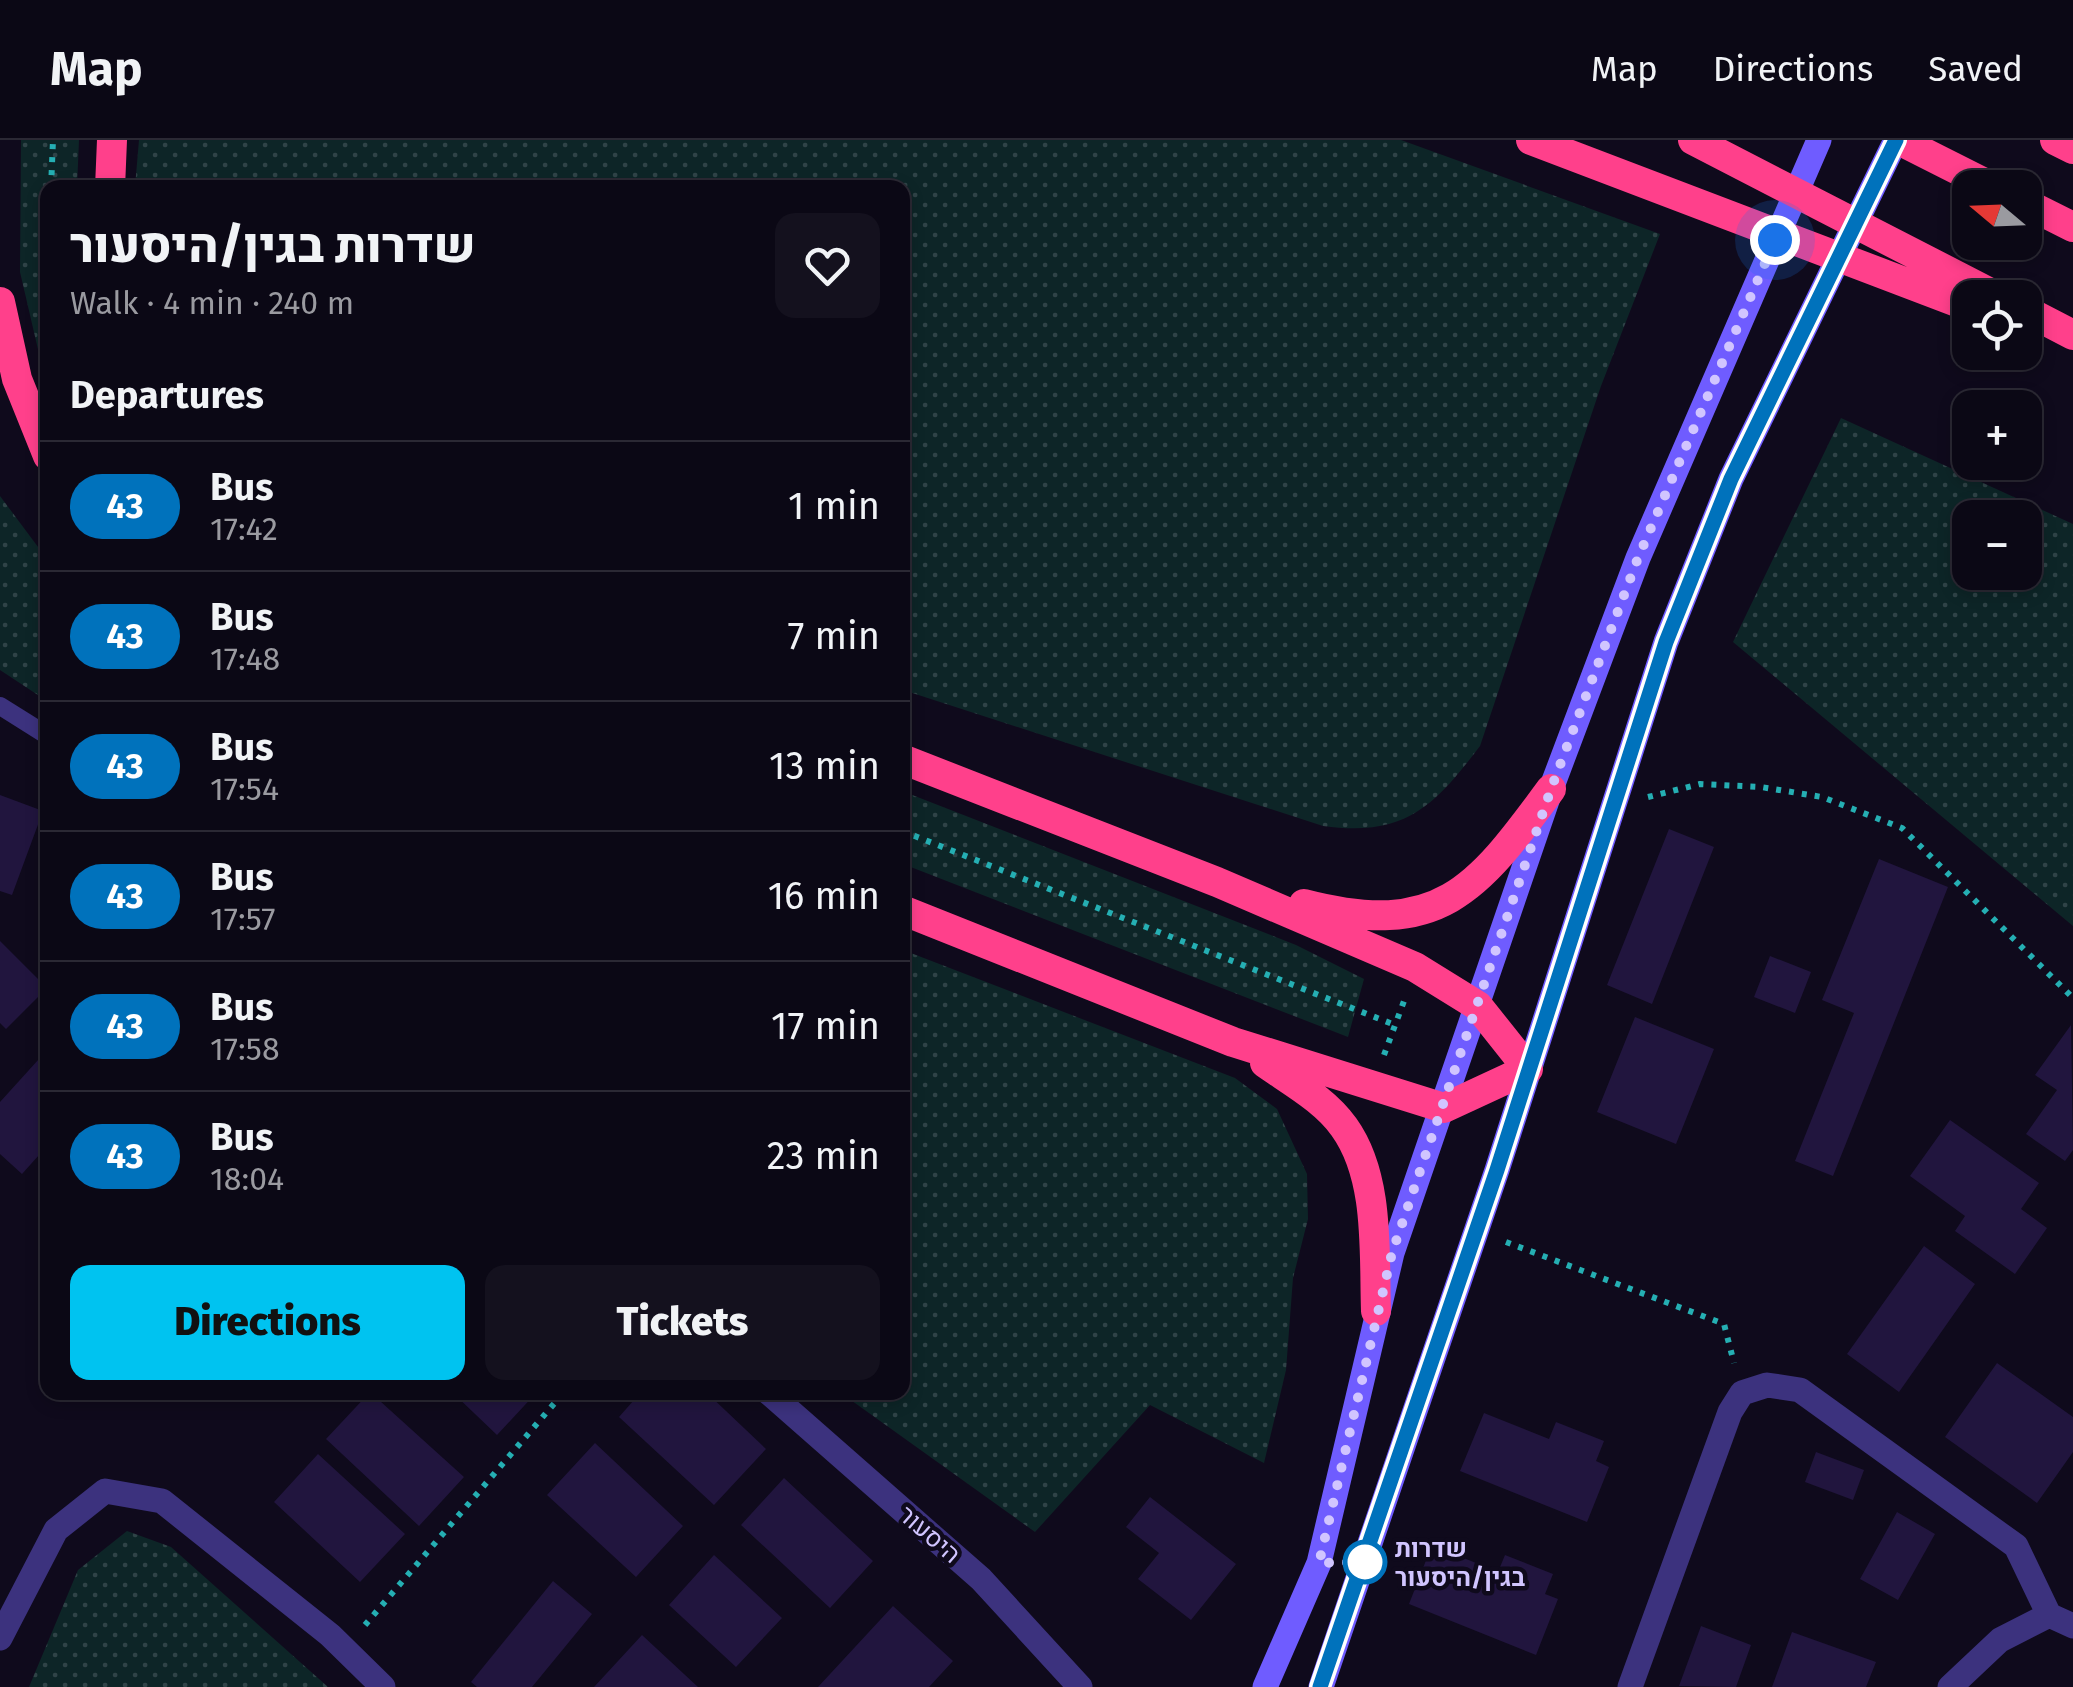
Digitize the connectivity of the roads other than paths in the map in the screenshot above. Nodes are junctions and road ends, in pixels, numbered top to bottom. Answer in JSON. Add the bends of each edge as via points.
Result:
{"nodes":[{"id":1,"x":112,"y":140,"type":"edge"},
{"id":2,"x":1530,"y":140,"type":"edge"},
{"id":3,"x":1693,"y":140,"type":"edge"},
{"id":4,"x":1819,"y":140,"type":"edge"},
{"id":5,"x":1898,"y":140,"type":"edge"},
{"id":6,"x":2054,"y":140,"type":"edge"},
{"id":7,"x":2073,"y":150,"type":"edge"},
{"id":8,"x":1958,"y":170,"type":"edge"},
{"id":9,"x":110,"y":180,"type":"edge"},
{"id":10,"x":2042,"y":212,"type":"edge"},
{"id":11,"x":2073,"y":227,"type":"edge"},
{"id":12,"x":1965,"y":280,"type":"edge"},
{"id":13,"x":1952,"y":300,"type":"edge"},
{"id":14,"x":0,"y":302,"type":"edge"},
{"id":15,"x":2042,"y":319,"type":"edge"},
{"id":16,"x":2042,"y":334,"type":"edge"},
{"id":17,"x":2073,"y":335,"type":"edge"},
{"id":18,"x":2073,"y":346,"type":"edge"},
{"id":19,"x":40,"y":436,"type":"edge"},
{"id":20,"x":0,"y":706,"type":"edge"},
{"id":21,"x":40,"y":731,"type":"edge"},
{"id":22,"x":910,"y":762,"type":"edge"},
{"id":23,"x":1551,"y":789,"type":"junction"},
{"id":24,"x":1217,"y":882,"type":"junction"},
{"id":25,"x":910,"y":913,"type":"edge"},
{"id":26,"x":1478,"y":1006,"type":"junction"},
{"id":27,"x":1234,"y":1042,"type":"junction"},
{"id":28,"x":1528,"y":1069,"type":"junction"},
{"id":29,"x":1444,"y":1108,"type":"junction"},
{"id":30,"x":1376,"y":1311,"type":"junction"},
{"id":31,"x":777,"y":1400,"type":"edge"},
{"id":32,"x":2061,"y":1621,"type":"edge"},
{"id":33,"x":0,"y":1638,"type":"edge"},
{"id":34,"x":383,"y":1687,"type":"edge"},
{"id":35,"x":1080,"y":1687,"type":"edge"},
{"id":36,"x":1265,"y":1687,"type":"edge"},
{"id":37,"x":1320,"y":1687,"type":"edge"},
{"id":38,"x":1630,"y":1687,"type":"edge"},
{"id":39,"x":1950,"y":1687,"type":"edge"}],
"edges":[{"from":1,"to":9,"type":"highway"},
{"from":2,"to":13,"type":"highway"},
{"from":3,"to":12,"type":"highway"},
{"from":4,"to":23,"type":"main road","via":[[1638,558]]},
{"from":5,"to":8,"type":"highway"},
{"from":5,"to":28,"type":"main road","via":[[1731,479],[1666,642]]},
{"from":6,"to":7,"type":"highway"},
{"from":10,"to":11,"type":"highway"},
{"from":14,"to":19,"type":"highway","via":[[17,380]]},
{"from":15,"to":17,"type":"highway"},
{"from":16,"to":18,"type":"highway"},
{"from":20,"to":21,"type":"lane"},
{"from":22,"to":24,"type":"highway"},
{"from":23,"to":24,"type":"highway","via":[[1495,863],[1431,909],[1392,918],[1346,914]]},
{"from":23,"to":26,"type":"main road"},
{"from":24,"to":26,"type":"highway","via":[[1416,967]]},
{"from":25,"to":27,"type":"highway"},
{"from":26,"to":28,"type":"highway"},
{"from":26,"to":29,"type":"main road"},
{"from":27,"to":29,"type":"highway"},
{"from":27,"to":30,"type":"highway","via":[[1315,1099],[1354,1143],[1372,1221]]},
{"from":28,"to":29,"type":"highway"},
{"from":28,"to":37,"type":"main road"},
{"from":29,"to":30,"type":"main road"},
{"from":30,"to":36,"type":"main road","via":[[1319,1563]]},
{"from":31,"to":35,"type":"street","name":"היסעור","via":[[981,1579]]},
{"from":32,"to":38,"type":"street","via":[[2016,1546],[1800,1390],[1768,1385],[1742,1393],[1730,1412]]},
{"from":32,"to":39,"type":"street","via":[[2000,1640]]},
{"from":33,"to":34,"type":"street","via":[[56,1530],[106,1492],[162,1502]]}]}
